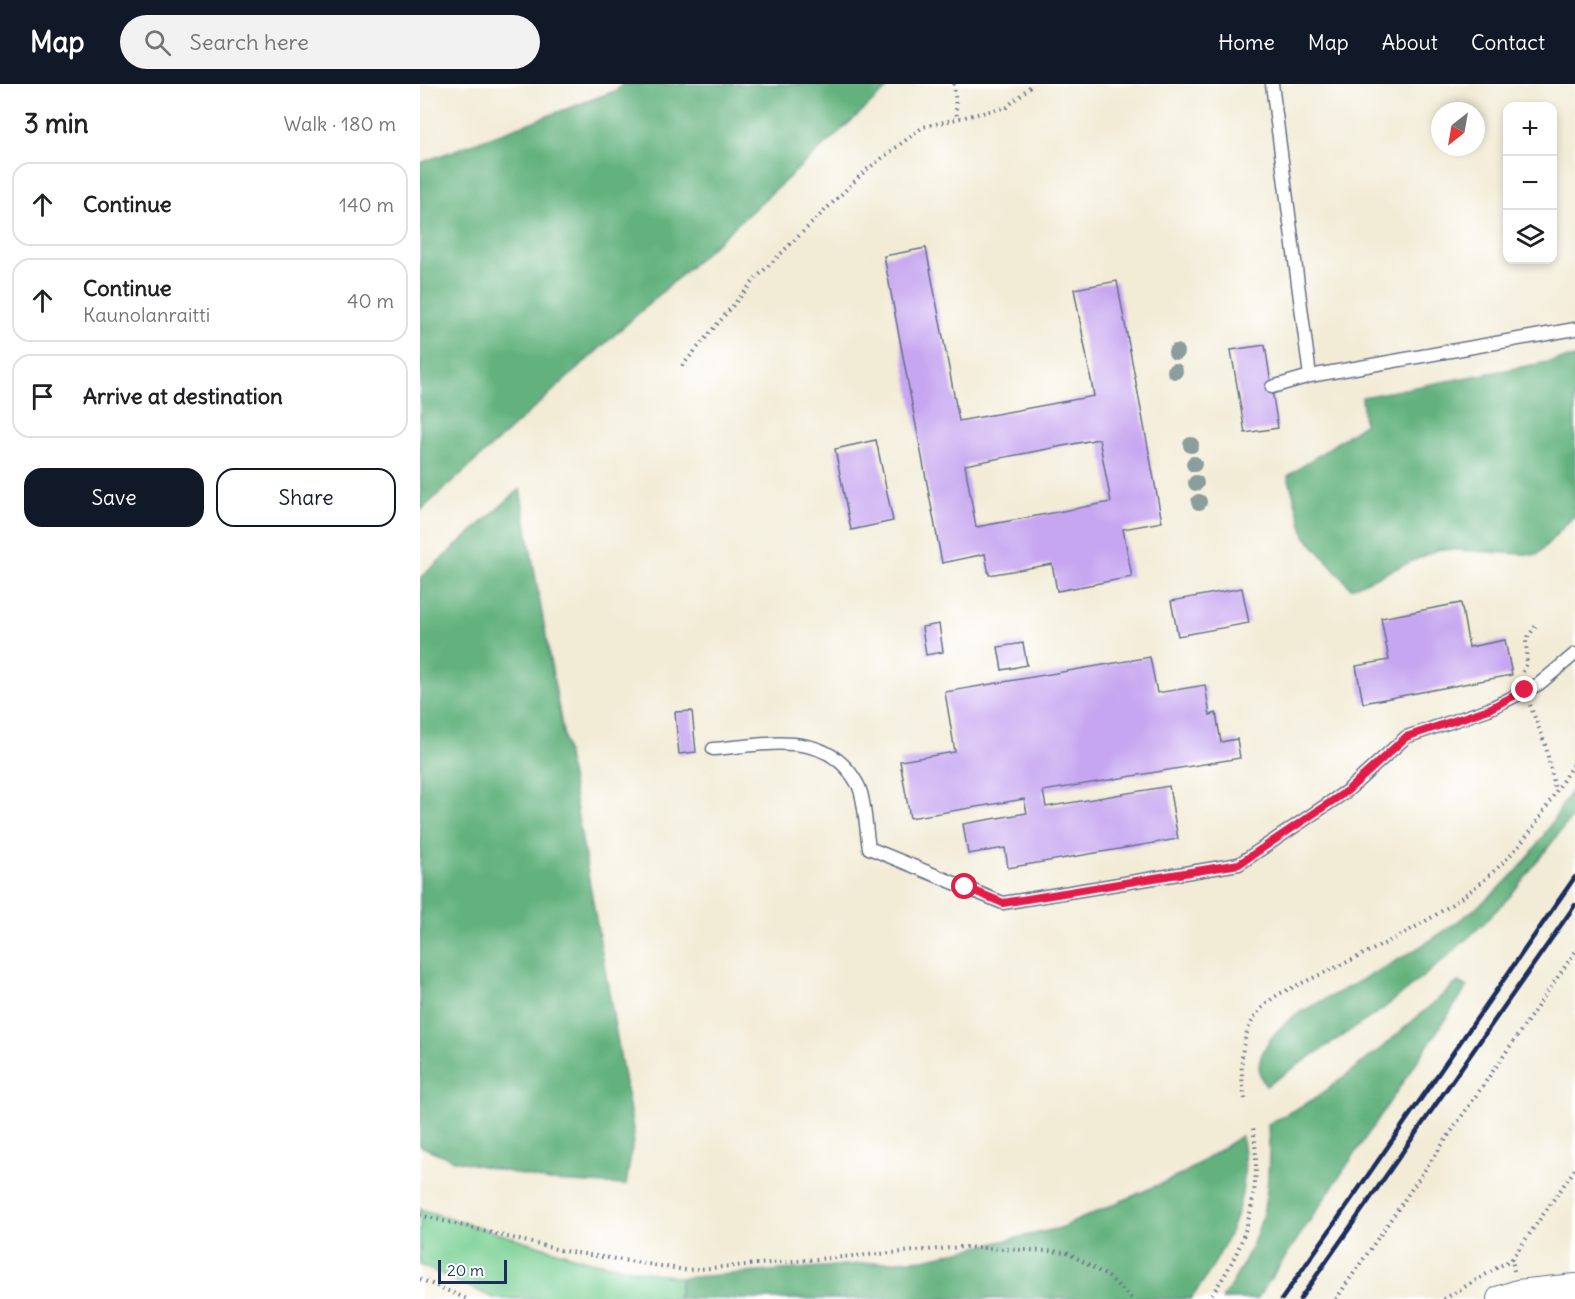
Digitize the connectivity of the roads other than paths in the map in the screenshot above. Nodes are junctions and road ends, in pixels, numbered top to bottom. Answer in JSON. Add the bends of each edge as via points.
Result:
{"nodes":[{"id":1,"x":1272,"y":84,"type":"edge"},
{"id":2,"x":1575,"y":329,"type":"edge"},
{"id":3,"x":1310,"y":376,"type":"junction"},
{"id":4,"x":1272,"y":387,"type":"dead end"},
{"id":5,"x":1575,"y":654,"type":"edge"},
{"id":6,"x":713,"y":749,"type":"dead end"},
{"id":7,"x":1575,"y":1287,"type":"edge"},
{"id":8,"x":1509,"y":1296,"type":"edge"}],
"edges":[{"from":1,"to":3,"type":"lane"},
{"from":2,"to":3,"type":"lane"},
{"from":3,"to":4,"type":"lane"},
{"from":5,"to":6,"type":"lane","via":[[1539,684],[1489,709],[1406,737],[1347,791],[1239,864],[1003,903],[869,848],[859,786],[834,754],[800,743]]},
{"from":7,"to":8,"type":"street"}]}
